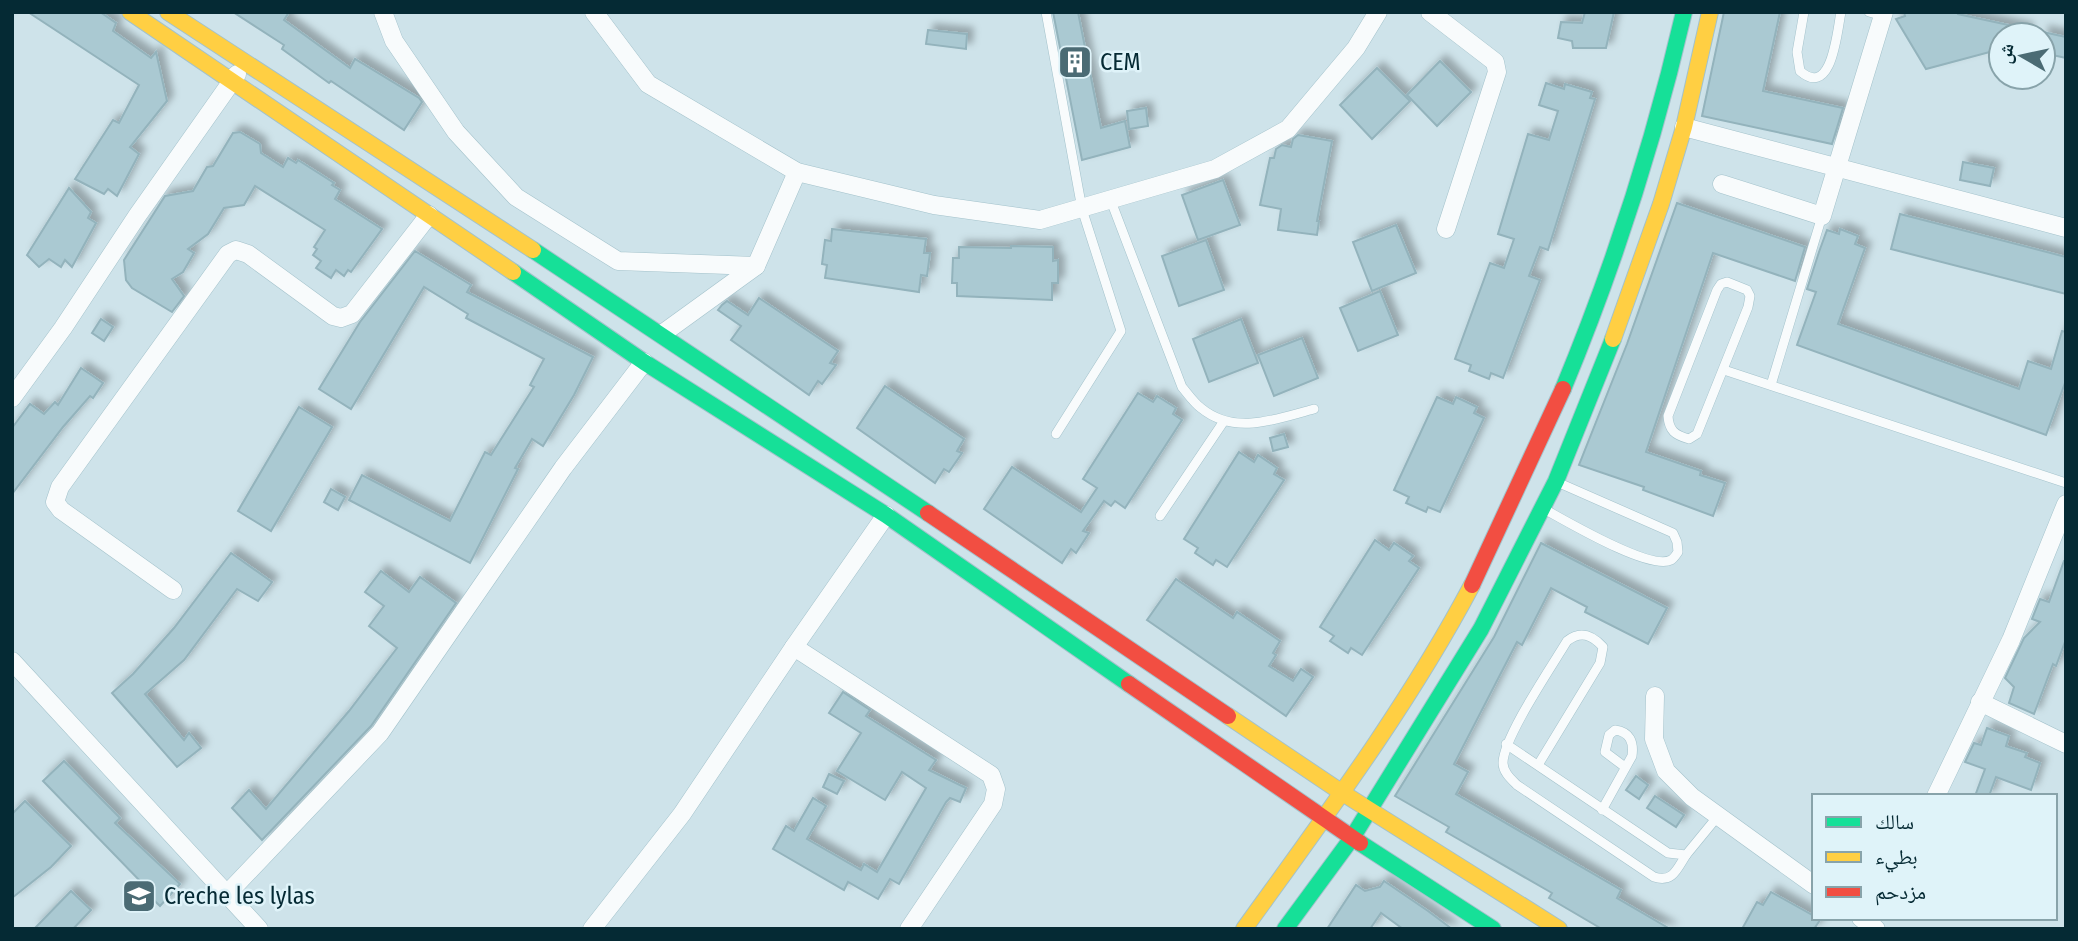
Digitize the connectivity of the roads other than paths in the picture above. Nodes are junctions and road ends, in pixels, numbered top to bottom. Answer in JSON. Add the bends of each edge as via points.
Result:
{"nodes":[{"id":1,"x":130,"y":12,"type":"edge"},
{"id":2,"x":168,"y":12,"type":"edge"},
{"id":3,"x":383,"y":12,"type":"edge"},
{"id":4,"x":594,"y":12,"type":"edge"},
{"id":5,"x":1046,"y":12,"type":"edge"},
{"id":6,"x":1378,"y":12,"type":"edge"},
{"id":7,"x":1430,"y":12,"type":"edge"},
{"id":8,"x":1684,"y":12,"type":"edge"},
{"id":9,"x":1710,"y":12,"type":"edge"},
{"id":10,"x":1804,"y":12,"type":"edge"},
{"id":11,"x":1841,"y":12,"type":"edge"},
{"id":12,"x":1879,"y":13,"type":"edge"},
{"id":13,"x":244,"y":62,"type":"junction"},
{"id":14,"x":233,"y":80,"type":"junction"},
{"id":15,"x":1684,"y":127,"type":"junction"},
{"id":16,"x":1838,"y":166,"type":"junction"},
{"id":17,"x":797,"y":172,"type":"junction"},
{"id":18,"x":1722,"y":184,"type":"dead end"},
{"id":19,"x":1111,"y":201,"type":"junction"},
{"id":20,"x":1083,"y":209,"type":"junction"},
{"id":21,"x":429,"y":215,"type":"junction"},
{"id":22,"x":1822,"y":216,"type":"junction"},
{"id":23,"x":2066,"y":228,"type":"edge"},
{"id":24,"x":1446,"y":229,"type":"dead end"},
{"id":25,"x":756,"y":267,"type":"junction"},
{"id":26,"x":662,"y":334,"type":"junction"},
{"id":27,"x":644,"y":362,"type":"junction"},
{"id":28,"x":1724,"y":370,"type":"junction"},
{"id":29,"x":1771,"y":385,"type":"junction"},
{"id":30,"x":12,"y":398,"type":"edge"},
{"id":31,"x":1314,"y":409,"type":"dead end"},
{"id":32,"x":1224,"y":421,"type":"junction"},
{"id":33,"x":1056,"y":434,"type":"dead end"},
{"id":34,"x":1556,"y":481,"type":"junction"},
{"id":35,"x":2066,"y":482,"type":"edge"},
{"id":36,"x":2066,"y":504,"type":"edge"},
{"id":37,"x":1542,"y":508,"type":"junction"},
{"id":38,"x":886,"y":516,"type":"junction"},
{"id":39,"x":1160,"y":516,"type":"dead end"},
{"id":40,"x":173,"y":590,"type":"dead end"},
{"id":41,"x":794,"y":647,"type":"junction"},
{"id":42,"x":12,"y":661,"type":"edge"},
{"id":43,"x":1654,"y":696,"type":"dead end"},
{"id":44,"x":1980,"y":702,"type":"junction"},
{"id":45,"x":1506,"y":744,"type":"junction"},
{"id":46,"x":2066,"y":744,"type":"edge"},
{"id":47,"x":1538,"y":765,"type":"junction"},
{"id":48,"x":1625,"y":767,"type":"dead end"},
{"id":49,"x":1341,"y":792,"type":"junction"},
{"id":50,"x":1937,"y":794,"type":"edge"},
{"id":51,"x":1369,"y":808,"type":"junction"},
{"id":52,"x":1602,"y":810,"type":"junction"},
{"id":53,"x":1718,"y":816,"type":"junction"},
{"id":54,"x":1325,"y":817,"type":"junction"},
{"id":55,"x":1352,"y":838,"type":"junction"},
{"id":56,"x":1686,"y":855,"type":"junction"},
{"id":57,"x":1812,"y":884,"type":"edge"},
{"id":58,"x":227,"y":894,"type":"junction"},
{"id":59,"x":259,"y":929,"type":"edge"},
{"id":60,"x":592,"y":929,"type":"edge"},
{"id":61,"x":909,"y":929,"type":"edge"},
{"id":62,"x":1244,"y":929,"type":"edge"},
{"id":63,"x":1285,"y":929,"type":"edge"},
{"id":64,"x":1493,"y":929,"type":"edge"},
{"id":65,"x":1559,"y":929,"type":"edge"}],
"edges":[{"from":1,"to":14,"type":"main road"},
{"from":2,"to":13,"type":"main road"},
{"from":3,"to":25,"type":"street","via":[[394,41],[456,132],[516,197],[618,261]]},
{"from":4,"to":17,"type":"street","via":[[648,84]]},
{"from":5,"to":20,"type":"lane"},
{"from":6,"to":19,"type":"street","via":[[1356,48],[1288,130],[1215,169]]},
{"from":7,"to":24,"type":"street","via":[[1495,62],[1497,72]]},
{"from":8,"to":49,"type":"main road","via":[[1633,201],[1595,315],[1548,428],[1464,599]]},
{"from":9,"to":15,"type":"main road"},
{"from":10,"to":11,"type":"lane","via":[[1797,61],[1800,71],[1812,78],[1827,71]]},
{"from":12,"to":16,"type":"street"},
{"from":13,"to":14,"type":"street"},
{"from":13,"to":26,"type":"main road"},
{"from":14,"to":21,"type":"main road"},
{"from":14,"to":30,"type":"street"},
{"from":15,"to":16,"type":"street"},
{"from":15,"to":34,"type":"main road","via":[[1618,327]]},
{"from":16,"to":22,"type":"street"},
{"from":16,"to":23,"type":"street"},
{"from":17,"to":20,"type":"street","via":[[933,205],[1040,220]]},
{"from":17,"to":25,"type":"street"},
{"from":18,"to":22,"type":"street"},
{"from":19,"to":20,"type":"street"},
{"from":19,"to":32,"type":"lane","via":[[1182,387],[1201,408]]},
{"from":20,"to":33,"type":"lane","via":[[1121,331]]},
{"from":21,"to":27,"type":"main road"},
{"from":21,"to":40,"type":"street","via":[[352,314],[341,318],[248,254],[236,250],[228,254],[60,487],[55,502],[61,510]]},
{"from":22,"to":29,"type":"lane"},
{"from":25,"to":26,"type":"street"},
{"from":26,"to":49,"type":"main road"},
{"from":27,"to":38,"type":"main road"},
{"from":27,"to":58,"type":"street","via":[[563,468],[380,733]]},
{"from":28,"to":28,"type":"lane","via":[[1698,434],[1689,439],[1675,435],[1668,416],[1717,290],[1727,282],[1748,290],[1750,296]]},
{"from":28,"to":29,"type":"lane"},
{"from":29,"to":35,"type":"lane"},
{"from":31,"to":32,"type":"lane","via":[[1253,425]]},
{"from":32,"to":39,"type":"lane"},
{"from":34,"to":37,"type":"main road"},
{"from":34,"to":37,"type":"lane","via":[[1673,533],[1678,552],[1672,560],[1648,560]]},
{"from":36,"to":44,"type":"street","via":[[2011,640]]},
{"from":37,"to":51,"type":"main road","via":[[1481,629]]},
{"from":38,"to":41,"type":"street"},
{"from":38,"to":54,"type":"main road"},
{"from":41,"to":60,"type":"street","via":[[682,814]]},
{"from":41,"to":61,"type":"street","via":[[991,775],[996,789],[993,804]]},
{"from":42,"to":58,"type":"street"},
{"from":43,"to":53,"type":"street","via":[[1654,739],[1666,771]]},
{"from":44,"to":46,"type":"street"},
{"from":44,"to":50,"type":"street"},
{"from":45,"to":47,"type":"lane"},
{"from":45,"to":47,"type":"lane","via":[[1567,641],[1582,634],[1595,638],[1603,648],[1600,663]]},
{"from":45,"to":56,"type":"lane","via":[[1502,765],[1517,785],[1654,877],[1671,877]]},
{"from":47,"to":52,"type":"lane"},
{"from":48,"to":52,"type":"lane"},
{"from":49,"to":51,"type":"main road"},
{"from":49,"to":54,"type":"main road"},
{"from":51,"to":55,"type":"main road"},
{"from":51,"to":65,"type":"main road"},
{"from":52,"to":56,"type":"lane","via":[[1668,853]]},
{"from":53,"to":56,"type":"lane"},
{"from":53,"to":57,"type":"street"},
{"from":54,"to":55,"type":"main road"},
{"from":54,"to":62,"type":"main road"},
{"from":55,"to":63,"type":"main road"},
{"from":55,"to":64,"type":"main road"},
{"from":58,"to":59,"type":"street"}]}
